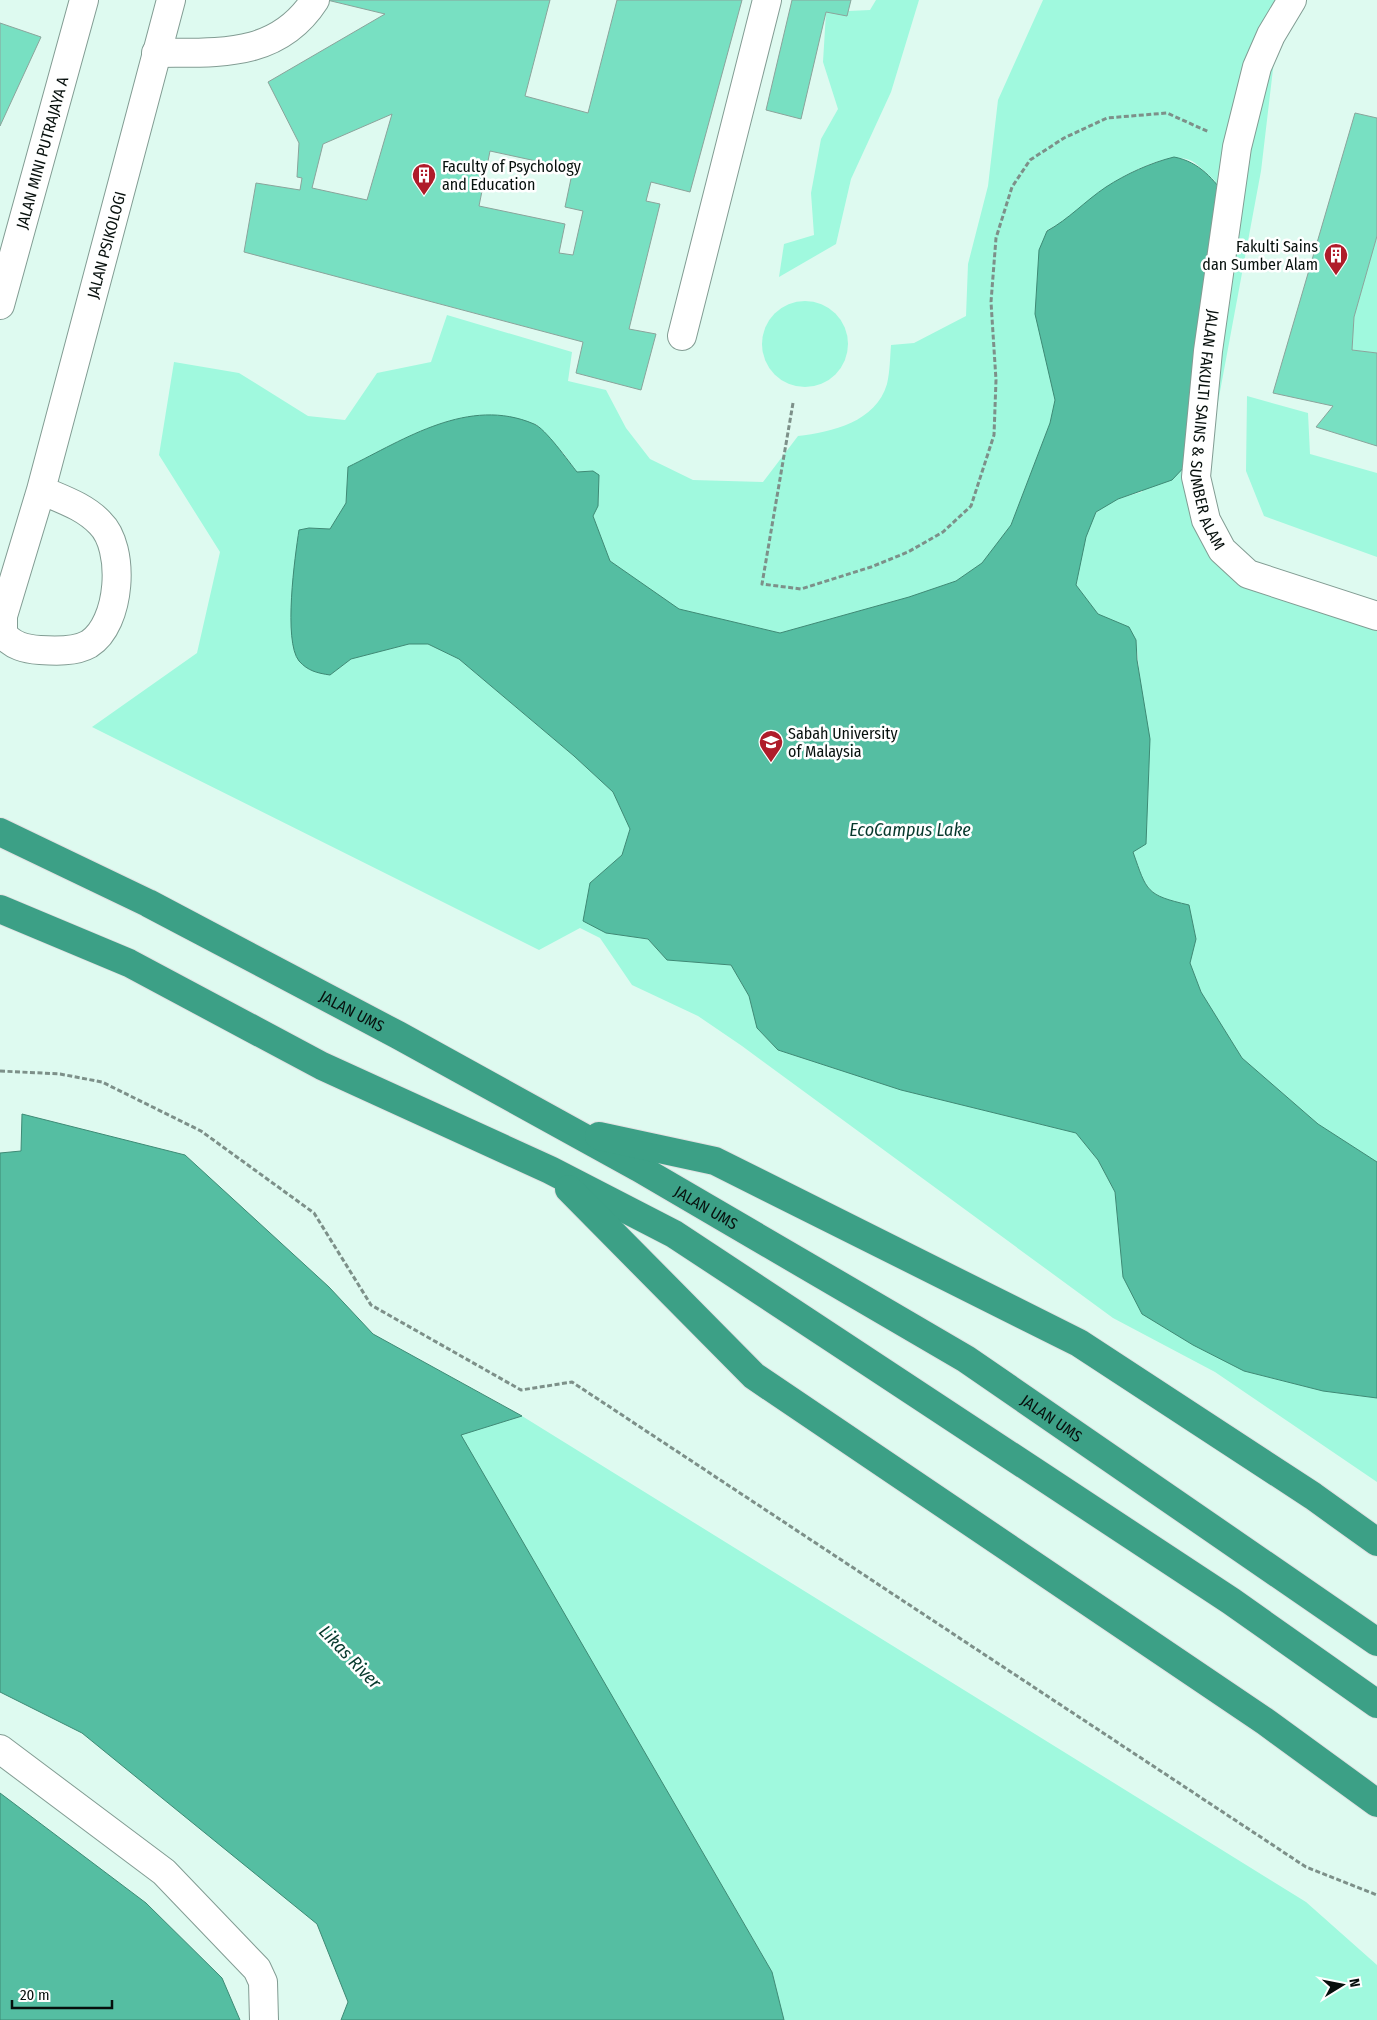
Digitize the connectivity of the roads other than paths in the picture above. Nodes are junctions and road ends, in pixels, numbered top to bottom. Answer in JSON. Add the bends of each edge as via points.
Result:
{"nodes":[{"id":1,"x":84,"y":0,"type":"edge"},
{"id":2,"x":171,"y":0,"type":"edge"},
{"id":3,"x":314,"y":0,"type":"edge"},
{"id":4,"x":767,"y":0,"type":"edge"},
{"id":5,"x":1292,"y":0,"type":"edge"},
{"id":6,"x":156,"y":53,"type":"junction"},
{"id":7,"x":0,"y":306,"type":"edge"},
{"id":8,"x":682,"y":336,"type":"dead end"},
{"id":9,"x":40,"y":490,"type":"junction"},
{"id":10,"x":1377,"y":616,"type":"edge"},
{"id":11,"x":0,"y":832,"type":"edge"},
{"id":12,"x":0,"y":909,"type":"edge"},
{"id":13,"x":570,"y":1130,"type":"junction"},
{"id":14,"x":550,"y":1170,"type":"junction"},
{"id":15,"x":1377,"y":1542,"type":"edge"},
{"id":16,"x":1377,"y":1642,"type":"edge"},
{"id":17,"x":1377,"y":1704,"type":"edge"},
{"id":18,"x":0,"y":1749,"type":"edge"},
{"id":19,"x":1377,"y":1803,"type":"edge"},
{"id":20,"x":264,"y":2020,"type":"edge"}],
"edges":[{"from":1,"to":7,"type":"street","name":"JALAN MINI PUTRAJAYA A"},
{"from":2,"to":6,"type":"street","name":"JALAN PSIKOLOGI"},
{"from":3,"to":6,"type":"street","via":[[296,23],[248,49]]},
{"from":4,"to":8,"type":"street"},
{"from":5,"to":10,"type":"street","name":"JALAN FAKULTI SAINS & SUMBER ALAM","via":[[1257,67],[1237,147],[1208,351],[1196,477],[1206,520],[1222,550],[1248,574]]},
{"from":6,"to":9,"type":"street","name":"JALAN PSIKOLOGI"},
{"from":9,"to":9,"type":"street","name":"JALAN PSIKOLOGI","via":[[89,512],[110,535],[116,553],[118,573],[107,620],[97,637],[71,650],[23,648],[8,640],[2,628],[6,601]]},
{"from":11,"to":13,"type":"highway","name":"JALAN UMS","via":[[148,902]]},
{"from":12,"to":14,"type":"highway","via":[[129,963],[322,1066]]},
{"from":13,"to":15,"type":"highway","via":[[715,1161],[1079,1344],[1313,1496]]},
{"from":13,"to":16,"type":"highway","name":"JALAN UMS","via":[[966,1359]]},
{"from":14,"to":17,"type":"highway","via":[[674,1234],[1231,1601]]},
{"from":14,"to":19,"type":"highway","via":[[754,1376],[1266,1722]]},
{"from":18,"to":20,"type":"street","via":[[164,1872],[257,1969],[263,1982]]}]}
